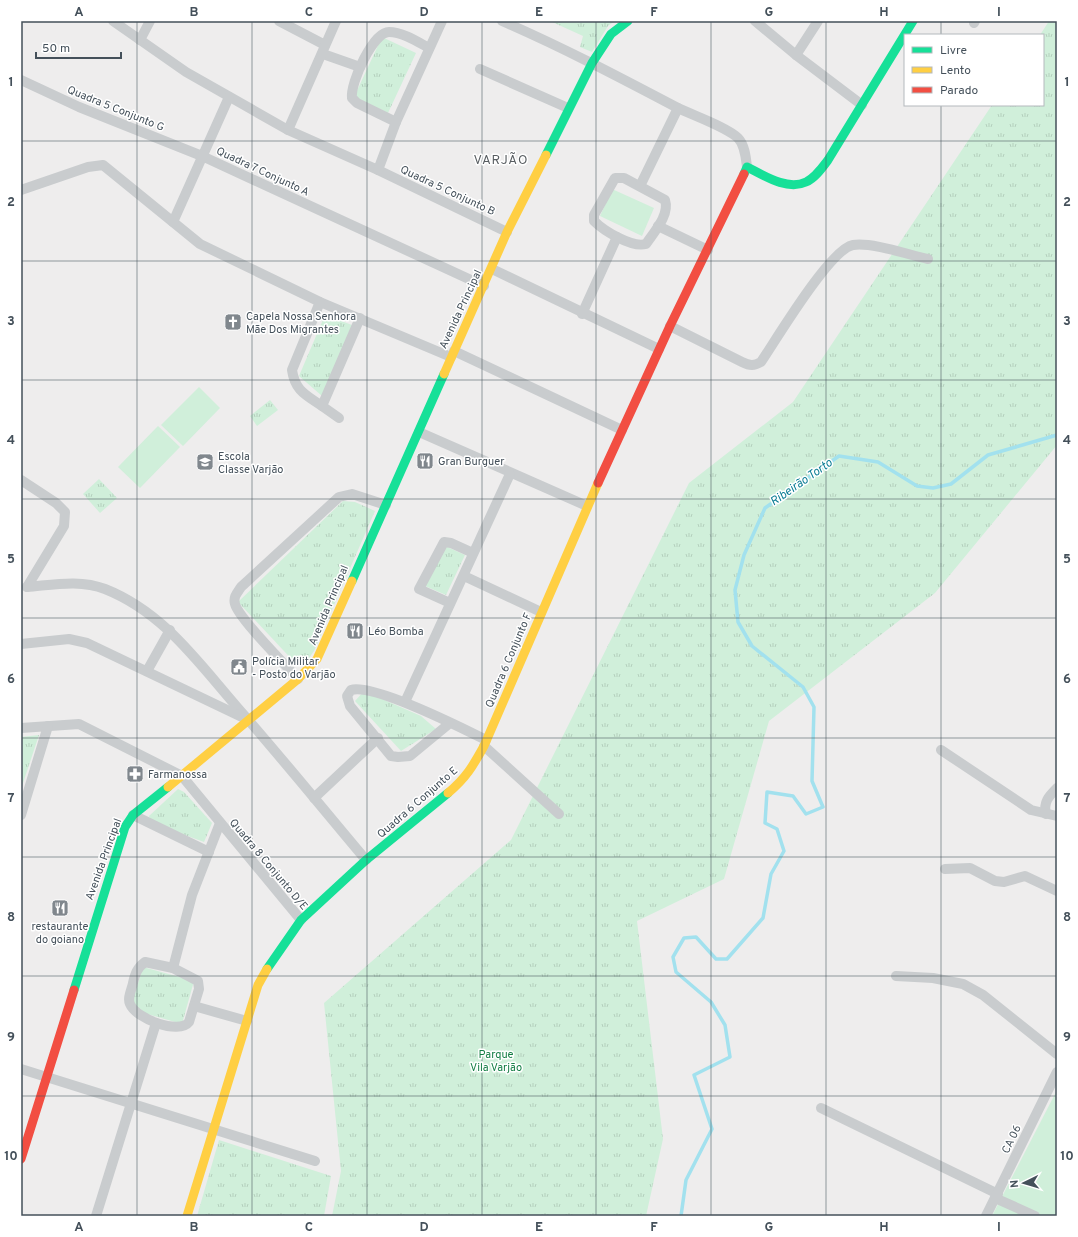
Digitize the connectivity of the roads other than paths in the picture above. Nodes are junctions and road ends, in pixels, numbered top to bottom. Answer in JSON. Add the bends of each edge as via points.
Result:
{"nodes":[{"id":1,"x":113,"y":21,"type":"edge"},
{"id":2,"x":150,"y":21,"type":"edge"},
{"id":3,"x":279,"y":21,"type":"edge"},
{"id":4,"x":336,"y":21,"type":"edge"},
{"id":5,"x":442,"y":21,"type":"edge"},
{"id":6,"x":502,"y":21,"type":"edge"},
{"id":7,"x":628,"y":21,"type":"edge"},
{"id":8,"x":755,"y":21,"type":"edge"},
{"id":9,"x":818,"y":21,"type":"edge"},
{"id":10,"x":913,"y":21,"type":"edge"},
{"id":11,"x":905,"y":34,"type":"edge"},
{"id":12,"x":904,"y":36,"type":"edge"},
{"id":13,"x":140,"y":40,"type":"junction"},
{"id":14,"x":429,"y":48,"type":"junction"},
{"id":15,"x":324,"y":49,"type":"junction"},
{"id":16,"x":796,"y":55,"type":"junction"},
{"id":17,"x":592,"y":63,"type":"junction"},
{"id":18,"x":360,"y":67,"type":"junction"},
{"id":19,"x":480,"y":69,"type":"dead end"},
{"id":20,"x":21,"y":80,"type":"edge"},
{"id":21,"x":229,"y":97,"type":"junction"},
{"id":22,"x":862,"y":105,"type":"junction"},
{"id":23,"x":568,"y":108,"type":"junction"},
{"id":24,"x":678,"y":108,"type":"junction"},
{"id":25,"x":396,"y":122,"type":"junction"},
{"id":26,"x":288,"y":130,"type":"junction"},
{"id":27,"x":202,"y":156,"type":"junction"},
{"id":28,"x":747,"y":167,"type":"junction"},
{"id":29,"x":378,"y":170,"type":"junction"},
{"id":30,"x":640,"y":186,"type":"junction"},
{"id":31,"x":21,"y":190,"type":"edge"},
{"id":32,"x":173,"y":222,"type":"junction"},
{"id":33,"x":658,"y":226,"type":"junction"},
{"id":34,"x":507,"y":232,"type":"junction"},
{"id":35,"x":617,"y":237,"type":"junction"},
{"id":36,"x":708,"y":250,"type":"junction"},
{"id":37,"x":928,"y":259,"type":"dead end"},
{"id":38,"x":492,"y":269,"type":"junction"},
{"id":39,"x":484,"y":286,"type":"junction"},
{"id":40,"x":320,"y":302,"type":"junction"},
{"id":41,"x":582,"y":314,"type":"junction"},
{"id":42,"x":360,"y":318,"type":"junction"},
{"id":43,"x":670,"y":326,"type":"junction"},
{"id":44,"x":659,"y":349,"type":"junction"},
{"id":45,"x":453,"y":354,"type":"junction"},
{"id":46,"x":322,"y":406,"type":"junction"},
{"id":47,"x":339,"y":418,"type":"dead end"},
{"id":48,"x":622,"y":430,"type":"junction"},
{"id":49,"x":419,"y":432,"type":"junction"},
{"id":50,"x":510,"y":474,"type":"junction"},
{"id":51,"x":21,"y":480,"type":"edge"},
{"id":52,"x":386,"y":505,"type":"junction"},
{"id":53,"x":587,"y":506,"type":"junction"},
{"id":54,"x":474,"y":553,"type":"junction"},
{"id":55,"x":464,"y":576,"type":"junction"},
{"id":56,"x":24,"y":586,"type":"edge"},
{"id":57,"x":450,"y":603,"type":"junction"},
{"id":58,"x":541,"y":612,"type":"junction"},
{"id":59,"x":170,"y":630,"type":"junction"},
{"id":60,"x":21,"y":644,"type":"edge"},
{"id":61,"x":147,"y":671,"type":"junction"},
{"id":62,"x":298,"y":679,"type":"junction"},
{"id":63,"x":405,"y":702,"type":"junction"},
{"id":64,"x":248,"y":720,"type":"junction"},
{"id":65,"x":450,"y":723,"type":"junction"},
{"id":66,"x":48,"y":726,"type":"junction"},
{"id":67,"x":21,"y":728,"type":"edge"},
{"id":68,"x":378,"y":738,"type":"junction"},
{"id":69,"x":486,"y":740,"type":"junction"},
{"id":70,"x":941,"y":750,"type":"dead end"},
{"id":71,"x":182,"y":776,"type":"junction"},
{"id":72,"x":1057,"y":788,"type":"edge"},
{"id":73,"x":314,"y":798,"type":"junction"},
{"id":74,"x":22,"y":809,"type":"edge"},
{"id":75,"x":560,"y":814,"type":"dead end"},
{"id":76,"x":1046,"y":814,"type":"junction"},
{"id":77,"x":132,"y":815,"type":"junction"},
{"id":78,"x":1057,"y":816,"type":"edge"},
{"id":79,"x":220,"y":823,"type":"junction"},
{"id":80,"x":209,"y":852,"type":"junction"},
{"id":81,"x":366,"y":860,"type":"junction"},
{"id":82,"x":945,"y":869,"type":"dead end"},
{"id":83,"x":1057,"y":890,"type":"edge"},
{"id":84,"x":301,"y":920,"type":"junction"},
{"id":85,"x":173,"y":968,"type":"junction"},
{"id":86,"x":896,"y":976,"type":"dead end"},
{"id":87,"x":194,"y":1006,"type":"junction"},
{"id":88,"x":247,"y":1021,"type":"junction"},
{"id":89,"x":156,"y":1023,"type":"junction"},
{"id":90,"x":1057,"y":1054,"type":"edge"},
{"id":91,"x":21,"y":1069,"type":"edge"},
{"id":92,"x":1057,"y":1072,"type":"edge"},
{"id":93,"x":46,"y":1078,"type":"junction"},
{"id":94,"x":130,"y":1103,"type":"junction"},
{"id":95,"x":821,"y":1108,"type":"dead end"},
{"id":96,"x":213,"y":1130,"type":"junction"},
{"id":97,"x":21,"y":1159,"type":"edge"},
{"id":98,"x":315,"y":1161,"type":"dead end"},
{"id":99,"x":996,"y":1196,"type":"junction"},
{"id":100,"x":96,"y":1216,"type":"edge"},
{"id":101,"x":187,"y":1216,"type":"edge"},
{"id":102,"x":986,"y":1216,"type":"edge"},
{"id":103,"x":1035,"y":1216,"type":"edge"}],
"edges":[{"from":1,"to":13,"type":"street","name":"Quadra 5 Conjunto B"},
{"from":2,"to":13,"type":"street"},
{"from":3,"to":15,"type":"street"},
{"from":4,"to":15,"type":"street"},
{"from":5,"to":14,"type":"street"},
{"from":6,"to":17,"type":"street"},
{"from":7,"to":17,"type":"street","name":"Avenida Principal","via":[[611,34]]},
{"from":8,"to":16,"type":"street"},
{"from":9,"to":16,"type":"street"},
{"from":10,"to":11,"type":"street"},
{"from":12,"to":22,"type":"street"},
{"from":13,"to":21,"type":"street","name":"Quadra 5 Conjunto B","via":[[186,72]]},
{"from":14,"to":18,"type":"street","via":[[404,36],[385,32],[376,39]]},
{"from":14,"to":25,"type":"street"},
{"from":15,"to":18,"type":"street"},
{"from":15,"to":26,"type":"street"},
{"from":16,"to":22,"type":"street"},
{"from":17,"to":23,"type":"street","name":"Avenida Principal"},
{"from":17,"to":24,"type":"street"},
{"from":18,"to":25,"type":"street","via":[[351,93],[352,98]]},
{"from":19,"to":23,"type":"street"},
{"from":20,"to":27,"type":"street","name":"Quadra 5 Conjunto G","via":[[79,107]]},
{"from":21,"to":26,"type":"street","name":"Quadra 5 Conjunto B"},
{"from":21,"to":27,"type":"street"},
{"from":22,"to":28,"type":"street","via":[[828,160],[804,183],[785,184]]},
{"from":23,"to":34,"type":"street","name":"Avenida Principal"},
{"from":24,"to":28,"type":"street","via":[[738,138]]},
{"from":24,"to":30,"type":"street"},
{"from":25,"to":29,"type":"street"},
{"from":26,"to":29,"type":"street","name":"Quadra 5 Conjunto B"},
{"from":27,"to":32,"type":"street","name":"Quadra 7 Conjunto A"},
{"from":27,"to":39,"type":"street","name":"Quadra 7 Conjunto A"},
{"from":28,"to":36,"type":"street"},
{"from":29,"to":34,"type":"street","name":"Quadra 5 Conjunto B"},
{"from":30,"to":33,"type":"street","via":[[665,200],[667,208]]},
{"from":30,"to":35,"type":"street","via":[[624,178],[615,178],[593,218],[598,225]]},
{"from":31,"to":32,"type":"street","via":[[88,167],[103,165]]},
{"from":32,"to":40,"type":"street","via":[[200,244]]},
{"from":33,"to":35,"type":"street","via":[[646,244],[641,245]]},
{"from":33,"to":36,"type":"street"},
{"from":34,"to":38,"type":"street","name":"Avenida Principal"},
{"from":35,"to":41,"type":"street"},
{"from":36,"to":43,"type":"street"},
{"from":37,"to":43,"type":"street","via":[[868,245],[852,245],[833,259],[816,279],[761,362],[756,365],[742,362]]},
{"from":38,"to":39,"type":"street","name":"Avenida Principal"},
{"from":38,"to":41,"type":"street"},
{"from":39,"to":45,"type":"street","name":"Avenida Principal"},
{"from":40,"to":42,"type":"street"},
{"from":40,"to":46,"type":"street","via":[[292,370],[298,389]]},
{"from":41,"to":44,"type":"street"},
{"from":42,"to":45,"type":"street"},
{"from":42,"to":46,"type":"street"},
{"from":43,"to":44,"type":"street"},
{"from":44,"to":48,"type":"street"},
{"from":45,"to":48,"type":"street"},
{"from":45,"to":49,"type":"street","name":"Avenida Principal"},
{"from":46,"to":47,"type":"street"},
{"from":48,"to":53,"type":"street"},
{"from":49,"to":50,"type":"street"},
{"from":49,"to":52,"type":"street","name":"Avenida Principal"},
{"from":50,"to":53,"type":"street"},
{"from":50,"to":54,"type":"street"},
{"from":51,"to":56,"type":"street","via":[[56,503],[65,512],[66,518],[64,526]]},
{"from":52,"to":62,"type":"street","name":"Avenida Principal","via":[[317,659]]},
{"from":52,"to":62,"type":"street","via":[[352,494],[339,497],[235,596],[235,602],[244,618]]},
{"from":53,"to":58,"type":"street"},
{"from":54,"to":55,"type":"street"},
{"from":54,"to":57,"type":"street","via":[[444,542],[419,589]]},
{"from":55,"to":57,"type":"street"},
{"from":55,"to":58,"type":"street","name":"Quadra 6 Conjunto F"},
{"from":56,"to":59,"type":"street","via":[[68,583],[104,589],[138,606]]},
{"from":57,"to":63,"type":"street"},
{"from":58,"to":69,"type":"street","name":"Quadra 6 Conjunto F"},
{"from":59,"to":61,"type":"street"},
{"from":59,"to":64,"type":"street"},
{"from":60,"to":61,"type":"street","via":[[69,639]]},
{"from":61,"to":64,"type":"street"},
{"from":62,"to":64,"type":"street","name":"Avenida Principal"},
{"from":63,"to":65,"type":"street"},
{"from":63,"to":68,"type":"street","via":[[362,689],[352,690],[347,696],[350,706]]},
{"from":64,"to":71,"type":"street","name":"Avenida Principal"},
{"from":64,"to":73,"type":"street"},
{"from":65,"to":68,"type":"street","via":[[410,756],[391,756]]},
{"from":65,"to":69,"type":"street"},
{"from":66,"to":67,"type":"street"},
{"from":66,"to":71,"type":"street","via":[[79,724]]},
{"from":66,"to":74,"type":"street"},
{"from":68,"to":73,"type":"street"},
{"from":69,"to":75,"type":"street"},
{"from":69,"to":81,"type":"street","name":"Quadra 6 Conjunto E","via":[[473,767],[463,780]]},
{"from":70,"to":76,"type":"street","via":[[1031,810]]},
{"from":71,"to":77,"type":"street","name":"Avenida Principal"},
{"from":71,"to":79,"type":"street","name":"Quadra 8 Conjunto D/E"},
{"from":72,"to":76,"type":"street","via":[[1045,804]]},
{"from":73,"to":81,"type":"street"},
{"from":76,"to":78,"type":"street"},
{"from":77,"to":80,"type":"street"},
{"from":77,"to":93,"type":"street","name":"Avenida Principal","via":[[125,827],[108,878]]},
{"from":79,"to":80,"type":"street"},
{"from":79,"to":84,"type":"street","name":"Quadra 8 Conjunto D/E"},
{"from":80,"to":85,"type":"street","via":[[192,896]]},
{"from":81,"to":84,"type":"street","name":"Quadra 6 Conjunto E"},
{"from":82,"to":83,"type":"street","via":[[970,868],[995,882],[1025,876]]},
{"from":84,"to":88,"type":"street","name":"Quadra 6 Conjunto E","via":[[258,985]]},
{"from":85,"to":87,"type":"street","via":[[198,981],[199,989]]},
{"from":85,"to":89,"type":"street","via":[[145,962],[136,971],[129,1003],[134,1011]]},
{"from":86,"to":90,"type":"street","via":[[933,978],[963,984],[983,995]]},
{"from":87,"to":88,"type":"street"},
{"from":87,"to":89,"type":"street","via":[[189,1022],[183,1027]]},
{"from":88,"to":96,"type":"street","name":"Quadra 6 Conjunto E"},
{"from":89,"to":94,"type":"street"},
{"from":91,"to":93,"type":"street"},
{"from":92,"to":99,"type":"street","name":"CA 06"},
{"from":93,"to":94,"type":"street"},
{"from":93,"to":97,"type":"street","name":"Avenida Principal"},
{"from":94,"to":96,"type":"street"},
{"from":94,"to":100,"type":"street"},
{"from":95,"to":99,"type":"street"},
{"from":96,"to":98,"type":"street"},
{"from":96,"to":101,"type":"street","name":"Quadra 6 Conjunto E"},
{"from":99,"to":102,"type":"street","name":"CA 06"},
{"from":99,"to":103,"type":"street"}]}
